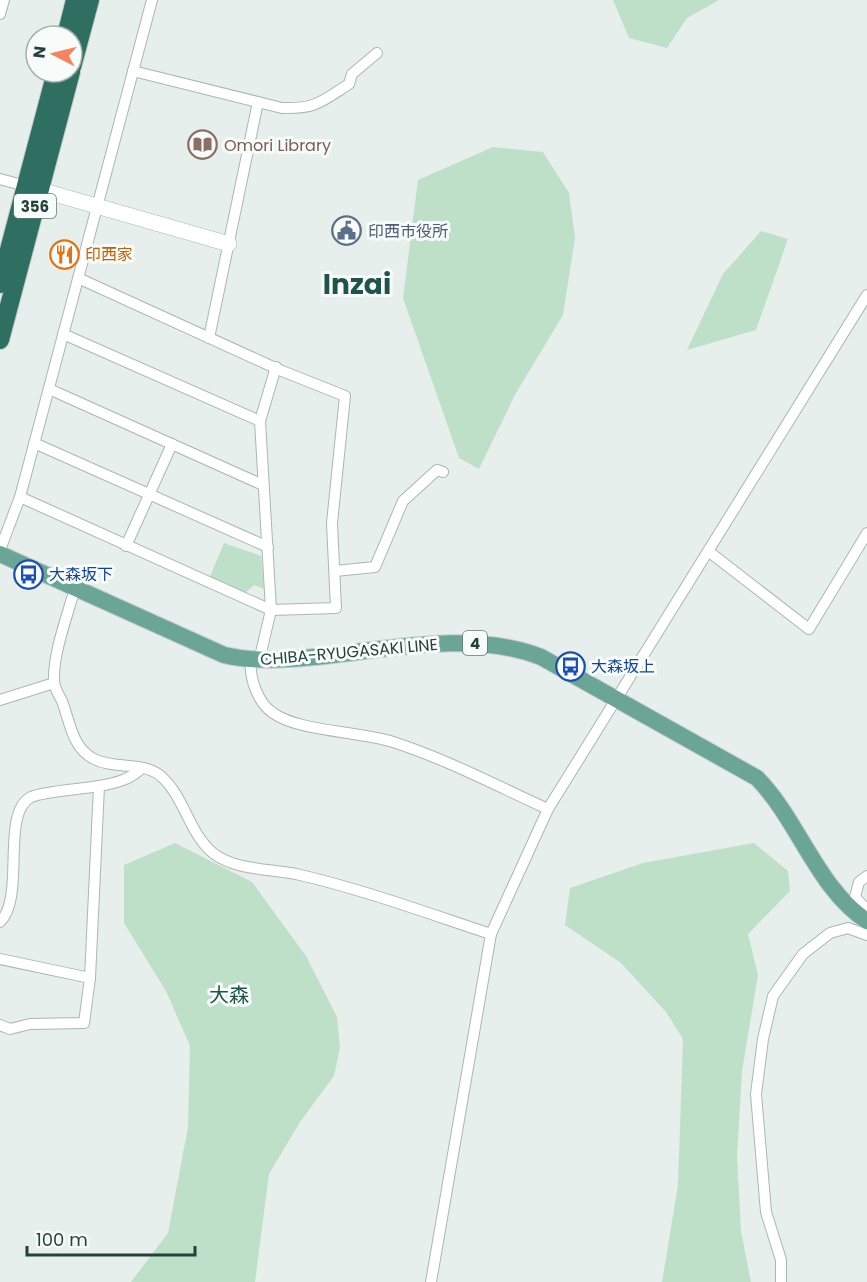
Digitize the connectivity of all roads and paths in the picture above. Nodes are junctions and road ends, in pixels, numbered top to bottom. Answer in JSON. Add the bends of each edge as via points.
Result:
{"nodes":[{"id":1,"x":4,"y":0,"type":"edge"},
{"id":2,"x":75,"y":0,"type":"edge"},
{"id":3,"x":90,"y":0,"type":"edge"},
{"id":4,"x":152,"y":0,"type":"edge"},
{"id":5,"x":0,"y":14,"type":"edge"},
{"id":6,"x":69,"y":24,"type":"edge"},
{"id":7,"x":84,"y":24,"type":"edge"},
{"id":8,"x":377,"y":54,"type":"dead end"},
{"id":9,"x":133,"y":71,"type":"junction"},
{"id":10,"x":54,"y":84,"type":"edge"},
{"id":11,"x":67,"y":84,"type":"edge"},
{"id":12,"x":258,"y":102,"type":"junction"},
{"id":13,"x":0,"y":179,"type":"edge"},
{"id":14,"x":33,"y":188,"type":"junction"},
{"id":15,"x":97,"y":206,"type":"junction"},
{"id":16,"x":229,"y":244,"type":"junction"},
{"id":17,"x":78,"y":278,"type":"junction"},
{"id":18,"x":0,"y":284,"type":"edge"},
{"id":19,"x":867,"y":295,"type":"edge"},
{"id":20,"x":63,"y":334,"type":"junction"},
{"id":21,"x":209,"y":338,"type":"junction"},
{"id":22,"x":0,"y":340,"type":"edge"},
{"id":23,"x":276,"y":367,"type":"junction"},
{"id":24,"x":49,"y":389,"type":"junction"},
{"id":25,"x":260,"y":421,"type":"junction"},
{"id":26,"x":34,"y":443,"type":"junction"},
{"id":27,"x":172,"y":444,"type":"junction"},
{"id":28,"x":443,"y":472,"type":"dead end"},
{"id":29,"x":263,"y":485,"type":"junction"},
{"id":30,"x":149,"y":495,"type":"junction"},
{"id":31,"x":20,"y":497,"type":"junction"},
{"id":32,"x":867,"y":534,"type":"edge"},
{"id":33,"x":126,"y":546,"type":"junction"},
{"id":34,"x":268,"y":548,"type":"junction"},
{"id":35,"x":708,"y":551,"type":"junction"},
{"id":36,"x":0,"y":552,"type":"edge"},
{"id":37,"x":335,"y":571,"type":"junction"},
{"id":38,"x":75,"y":588,"type":"junction"},
{"id":39,"x":271,"y":610,"type":"junction"},
{"id":40,"x":255,"y":661,"type":"junction"},
{"id":41,"x":54,"y":683,"type":"junction"},
{"id":42,"x":616,"y":698,"type":"junction"},
{"id":43,"x":0,"y":700,"type":"edge"},
{"id":44,"x":142,"y":768,"type":"junction"},
{"id":45,"x":99,"y":786,"type":"junction"},
{"id":46,"x":548,"y":809,"type":"junction"},
{"id":47,"x":867,"y":876,"type":"edge"},
{"id":48,"x":867,"y":910,"type":"edge"},
{"id":49,"x":867,"y":921,"type":"edge"},
{"id":50,"x":0,"y":922,"type":"edge"},
{"id":51,"x":491,"y":934,"type":"junction"},
{"id":52,"x":867,"y":935,"type":"edge"},
{"id":53,"x":0,"y":959,"type":"edge"},
{"id":54,"x":90,"y":978,"type":"junction"},
{"id":55,"x":0,"y":1025,"type":"edge"},
{"id":56,"x":431,"y":1282,"type":"edge"},
{"id":57,"x":781,"y":1282,"type":"edge"}],
"edges":[{"from":1,"to":5,"type":"street"},
{"from":2,"to":6,"type":"highway"},
{"from":3,"to":7,"type":"highway"},
{"from":4,"to":9,"type":"street"},
{"from":8,"to":12,"type":"street","via":[[352,74],[349,84],[315,107],[282,108]]},
{"from":9,"to":12,"type":"street"},
{"from":9,"to":15,"type":"street"},
{"from":10,"to":14,"type":"highway","number":"356"},
{"from":11,"to":14,"type":"highway","number":"356"},
{"from":12,"to":16,"type":"street"},
{"from":13,"to":14,"type":"street"},
{"from":14,"to":15,"type":"street"},
{"from":14,"to":18,"type":"highway","number":"356"},
{"from":14,"to":22,"type":"highway","number":"356"},
{"from":15,"to":16,"type":"street"},
{"from":15,"to":17,"type":"street"},
{"from":16,"to":21,"type":"street"},
{"from":17,"to":20,"type":"street"},
{"from":17,"to":21,"type":"street"},
{"from":19,"to":35,"type":"street"},
{"from":20,"to":24,"type":"street"},
{"from":20,"to":25,"type":"street"},
{"from":21,"to":23,"type":"street"},
{"from":23,"to":25,"type":"street"},
{"from":23,"to":37,"type":"street","via":[[345,396],[332,523]]},
{"from":24,"to":26,"type":"street"},
{"from":24,"to":27,"type":"street"},
{"from":25,"to":29,"type":"street"},
{"from":26,"to":30,"type":"street"},
{"from":26,"to":31,"type":"street"},
{"from":27,"to":29,"type":"street"},
{"from":27,"to":30,"type":"street"},
{"from":28,"to":37,"type":"street","via":[[437,470],[403,501],[375,567]]},
{"from":29,"to":34,"type":"street"},
{"from":30,"to":33,"type":"street"},
{"from":30,"to":34,"type":"street"},
{"from":31,"to":33,"type":"street"},
{"from":31,"to":36,"type":"street"},
{"from":32,"to":35,"type":"street","via":[[809,629]]},
{"from":33,"to":39,"type":"street"},
{"from":34,"to":39,"type":"street"},
{"from":35,"to":42,"type":"street"},
{"from":36,"to":38,"type":"main road","name":"CHIBA-RYUGASAKI LINE","number":"4"},
{"from":37,"to":39,"type":"street","via":[[336,608]]},
{"from":38,"to":40,"type":"main road","name":"CHIBA-RYUGASAKI LINE","number":"4","via":[[224,655]]},
{"from":38,"to":41,"type":"street"},
{"from":39,"to":40,"type":"street"},
{"from":40,"to":42,"type":"main road","name":"CHIBA-RYUGASAKI LINE","number":"4","via":[[481,643],[513,647],[541,657]]},
{"from":40,"to":46,"type":"street","via":[[255,687],[271,712],[286,721],[391,741]]},
{"from":41,"to":43,"type":"street"},
{"from":41,"to":44,"type":"street","via":[[72,734],[83,750],[95,760]]},
{"from":42,"to":46,"type":"street"},
{"from":42,"to":49,"type":"main road","name":"CHIBA-RYUGASAKI LINE","number":"4","via":[[757,778],[780,804],[837,893]]},
{"from":44,"to":45,"type":"street","via":[[117,783]]},
{"from":44,"to":51,"type":"street","via":[[162,777],[174,791],[198,837],[214,854],[234,863],[296,874],[369,894]]},
{"from":45,"to":50,"type":"street","via":[[31,797],[19,807],[9,909]]},
{"from":45,"to":54,"type":"street"},
{"from":46,"to":51,"type":"street"},
{"from":47,"to":48,"type":"street","via":[[859,882],[855,897]]},
{"from":51,"to":56,"type":"street"},
{"from":52,"to":57,"type":"street","via":[[848,928],[830,933],[803,954],[773,996],[756,1094],[766,1212],[781,1260]]},
{"from":53,"to":54,"type":"street"},
{"from":54,"to":55,"type":"street","via":[[84,1023],[30,1024],[10,1029]]}]}
